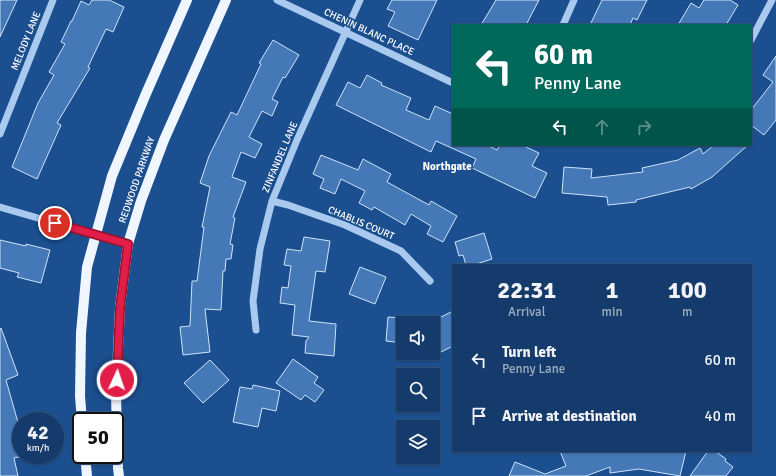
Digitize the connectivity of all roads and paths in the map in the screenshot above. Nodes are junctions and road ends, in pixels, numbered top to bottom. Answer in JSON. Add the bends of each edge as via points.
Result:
{"nodes":[{"id":1,"x":53,"y":0,"type":"edge"},
{"id":2,"x":187,"y":0,"type":"edge"},
{"id":3,"x":226,"y":0,"type":"edge"},
{"id":4,"x":277,"y":0,"type":"edge"},
{"id":5,"x":360,"y":0,"type":"edge"},
{"id":6,"x":574,"y":0,"type":"edge"},
{"id":7,"x":772,"y":0,"type":"edge"},
{"id":8,"x":563,"y":24,"type":"edge"},
{"id":9,"x":346,"y":32,"type":"junction"},
{"id":10,"x":752,"y":38,"type":"edge"},
{"id":11,"x":452,"y":82,"type":"edge"},
{"id":12,"x":0,"y":134,"type":"edge"},
{"id":13,"x":272,"y":201,"type":"junction"},
{"id":14,"x":0,"y":207,"type":"edge"},
{"id":15,"x":96,"y":235,"type":"junction"},
{"id":16,"x":128,"y":244,"type":"junction"},
{"id":17,"x":430,"y":281,"type":"dead end"},
{"id":18,"x":256,"y":330,"type":"dead end"},
{"id":19,"x":81,"y":412,"type":"edge"},
{"id":20,"x":86,"y":464,"type":"edge"},
{"id":21,"x":87,"y":476,"type":"edge"},
{"id":22,"x":119,"y":476,"type":"edge"}],
"edges":[{"from":1,"to":12,"type":"street","name":"MELODY LANE"},
{"from":2,"to":15,"type":"main road","via":[[112,176]]},
{"from":3,"to":16,"type":"main road","name":"REDWOOD PARKWAY","via":[[164,140]]},
{"from":4,"to":9,"type":"street","name":"CHENIN BLANC PLACE"},
{"from":5,"to":9,"type":"street","name":"ZINFANDEL LANE"},
{"from":6,"to":8,"type":"street"},
{"from":7,"to":10,"type":"street"},
{"from":9,"to":11,"type":"street","name":"CHENIN BLANC PLACE"},
{"from":9,"to":13,"type":"street","name":"ZINFANDEL LANE"},
{"from":13,"to":17,"type":"street","name":"CHABLIS COURT","via":[[345,225],[401,251]]},
{"from":13,"to":18,"type":"street","name":"ZINFANDEL LANE","via":[[260,249],[253,301]]},
{"from":14,"to":15,"type":"street"},
{"from":15,"to":16,"type":"street"},
{"from":15,"to":19,"type":"main road","via":[[88,267],[80,333]]},
{"from":16,"to":22,"type":"main road","name":"REDWOOD PARKWAY","via":[[120,308],[116,395]]},
{"from":20,"to":21,"type":"main road"}]}
